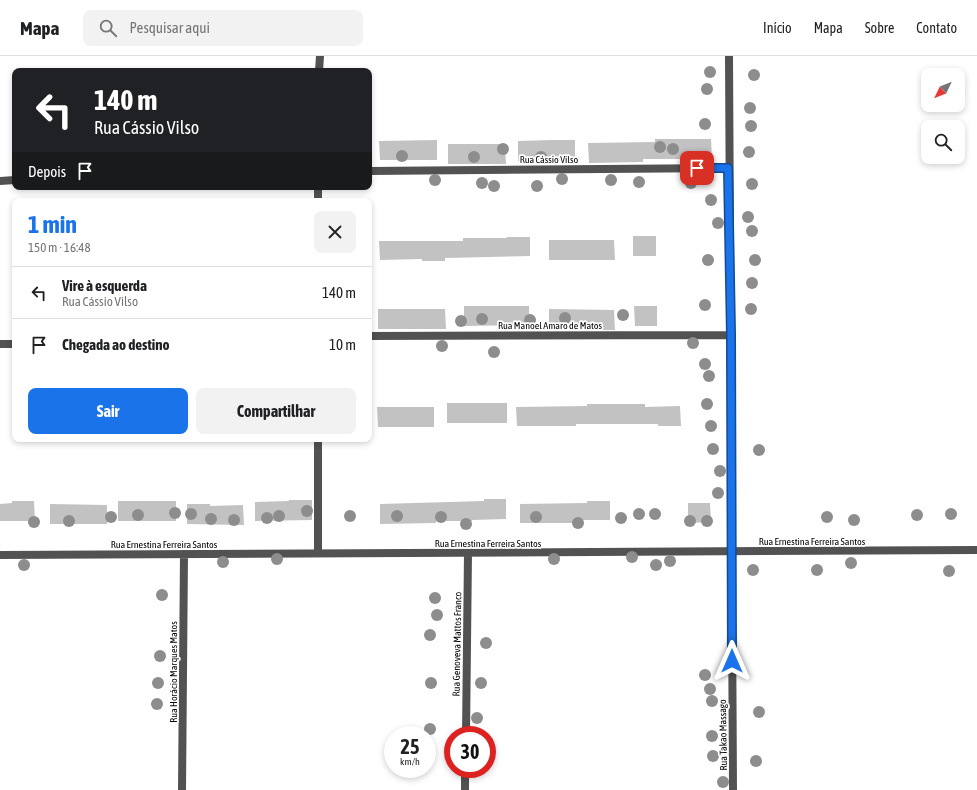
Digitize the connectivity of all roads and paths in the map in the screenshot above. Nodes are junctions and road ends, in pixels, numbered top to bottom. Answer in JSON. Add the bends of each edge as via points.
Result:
{"nodes":[{"id":1,"x":320,"y":56,"type":"edge"},
{"id":2,"x":729,"y":56,"type":"edge"},
{"id":3,"x":319,"y":68,"type":"edge"},
{"id":4,"x":728,"y":168,"type":"junction"},
{"id":5,"x":372,"y":171,"type":"edge"},
{"id":6,"x":12,"y":180,"type":"edge"},
{"id":7,"x":0,"y":181,"type":"edge"},
{"id":8,"x":731,"y":335,"type":"junction"},
{"id":9,"x":372,"y":336,"type":"edge"},
{"id":10,"x":0,"y":344,"type":"edge"},
{"id":11,"x":12,"y":344,"type":"edge"},
{"id":12,"x":318,"y":442,"type":"edge"},
{"id":13,"x":977,"y":550,"type":"edge"},
{"id":14,"x":732,"y":551,"type":"junction"},
{"id":15,"x":318,"y":553,"type":"junction"},
{"id":16,"x":468,"y":553,"type":"junction"},
{"id":17,"x":184,"y":554,"type":"junction"},
{"id":18,"x":0,"y":555,"type":"edge"},
{"id":19,"x":466,"y":726,"type":"edge"},
{"id":20,"x":465,"y":778,"type":"edge"},
{"id":21,"x":182,"y":790,"type":"edge"},
{"id":22,"x":465,"y":790,"type":"edge"},
{"id":23,"x":733,"y":790,"type":"edge"}],
"edges":[{"from":1,"to":3,"type":"street"},
{"from":2,"to":4,"type":"street","name":"Rua Takao Massago"},
{"from":4,"to":5,"type":"street","name":"Rua Cássio Vilso"},
{"from":4,"to":8,"type":"street","name":"Rua Takao Massago"},
{"from":6,"to":7,"type":"street"},
{"from":8,"to":9,"type":"street","name":"Rua Manoel Amaro de Matos"},
{"from":8,"to":14,"type":"street","name":"Rua Takao Massago"},
{"from":10,"to":11,"type":"street"},
{"from":12,"to":15,"type":"street"},
{"from":13,"to":14,"type":"street","name":"Rua Ernestina Ferreira Santos"},
{"from":14,"to":16,"type":"street","name":"Rua Ernestina Ferreira Santos"},
{"from":14,"to":23,"type":"street","name":"Rua Takao Massago"},
{"from":15,"to":16,"type":"street","name":"Rua Ernestina Ferreira Santos"},
{"from":15,"to":17,"type":"street","name":"Rua Ernestina Ferreira Santos"},
{"from":16,"to":19,"type":"street","name":"Rua Genoveva Mattos Franco"},
{"from":17,"to":18,"type":"street","name":"Rua Ernestina Ferreira Santos"},
{"from":17,"to":21,"type":"street","name":"Rua Horácio Marques Matos"},
{"from":20,"to":22,"type":"street"}]}
